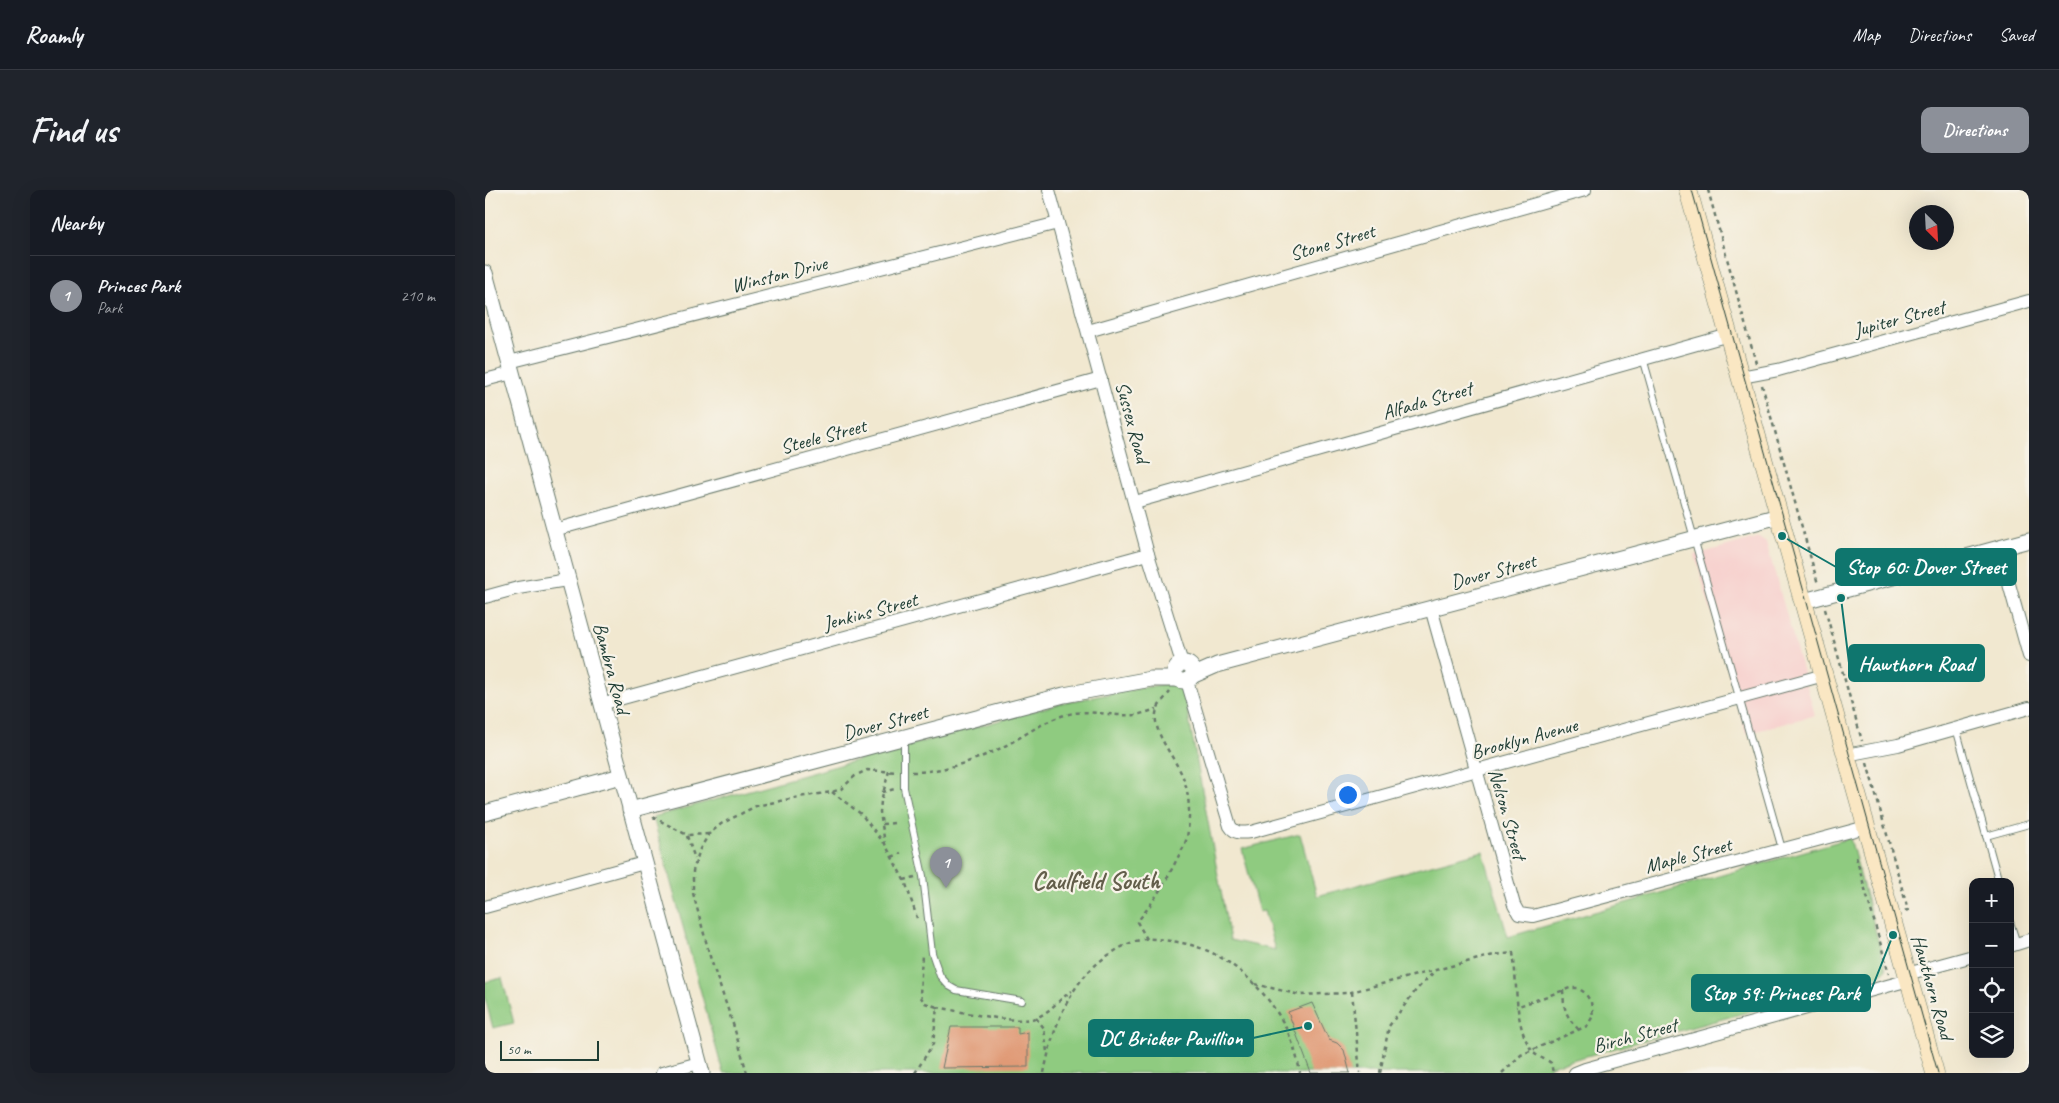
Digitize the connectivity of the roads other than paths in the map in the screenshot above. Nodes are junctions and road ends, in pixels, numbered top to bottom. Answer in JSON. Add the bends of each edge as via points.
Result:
{"nodes":[{"id":1,"x":1049,"y":190,"type":"edge"},
{"id":2,"x":1585,"y":190,"type":"edge"},
{"id":3,"x":1688,"y":190,"type":"edge"},
{"id":4,"x":1058,"y":223,"type":"junction"},
{"id":5,"x":485,"y":273,"type":"edge"},
{"id":6,"x":2029,"y":301,"type":"edge"},
{"id":7,"x":1088,"y":330,"type":"junction"},
{"id":8,"x":1729,"y":335,"type":"junction"},
{"id":9,"x":1643,"y":358,"type":"junction"},
{"id":10,"x":511,"y":368,"type":"junction"},
{"id":11,"x":1101,"y":379,"type":"junction"},
{"id":12,"x":485,"y":380,"type":"edge"},
{"id":13,"x":1742,"y":381,"type":"junction"},
{"id":14,"x":1135,"y":502,"type":"junction"},
{"id":15,"x":1779,"y":516,"type":"junction"},
{"id":16,"x":554,"y":530,"type":"junction"},
{"id":17,"x":1694,"y":539,"type":"junction"},
{"id":18,"x":2029,"y":540,"type":"edge"},
{"id":19,"x":1999,"y":548,"type":"junction"},
{"id":20,"x":1148,"y":554,"type":"junction"},
{"id":21,"x":566,"y":575,"type":"junction"},
{"id":22,"x":485,"y":597,"type":"edge"},
{"id":23,"x":1803,"y":601,"type":"junction"},
{"id":24,"x":1431,"y":608,"type":"junction"},
{"id":25,"x":2029,"y":656,"type":"edge"},
{"id":26,"x":1182,"y":675,"type":"junction"},
{"id":27,"x":1824,"y":675,"type":"junction"},
{"id":28,"x":1738,"y":699,"type":"junction"},
{"id":29,"x":601,"y":704,"type":"junction"},
{"id":30,"x":2029,"y":708,"type":"edge"},
{"id":31,"x":1956,"y":728,"type":"junction"},
{"id":32,"x":904,"y":737,"type":"junction"},
{"id":33,"x":1847,"y":760,"type":"junction"},
{"id":34,"x":1476,"y":770,"type":"junction"},
{"id":35,"x":621,"y":776,"type":"junction"},
{"id":36,"x":630,"y":810,"type":"junction"},
{"id":37,"x":485,"y":813,"type":"edge"},
{"id":38,"x":2029,"y":824,"type":"edge"},
{"id":39,"x":1866,"y":827,"type":"junction"},
{"id":40,"x":1233,"y":831,"type":"joint"},
{"id":41,"x":1986,"y":836,"type":"junction"},
{"id":42,"x":1782,"y":849,"type":"junction"},
{"id":43,"x":644,"y":863,"type":"junction"},
{"id":44,"x":1998,"y":878,"type":"edge"},
{"id":45,"x":485,"y":907,"type":"edge"},
{"id":46,"x":1519,"y":914,"type":"joint"},
{"id":47,"x":2010,"y":923,"type":"edge"},
{"id":48,"x":2019,"y":943,"type":"edge"},
{"id":49,"x":1969,"y":957,"type":"edge"},
{"id":50,"x":1908,"y":977,"type":"junction"},
{"id":51,"x":1022,"y":1001,"type":"dead end"},
{"id":52,"x":700,"y":1068,"type":"edge"},
{"id":53,"x":662,"y":1073,"type":"edge"},
{"id":54,"x":1575,"y":1073,"type":"edge"},
{"id":55,"x":1935,"y":1073,"type":"edge"}],
"edges":[{"from":1,"to":4,"type":"street","name":"Sussex Road"},
{"from":2,"to":7,"type":"street","name":"Stone Street"},
{"from":3,"to":8,"type":"main road","name":"Hawthorn Road"},
{"from":4,"to":7,"type":"street","name":"Sussex Road"},
{"from":4,"to":10,"type":"street","name":"Winston Drive"},
{"from":5,"to":10,"type":"street","name":"Bambra Road"},
{"from":6,"to":13,"type":"street","name":"Jupiter Street"},
{"from":7,"to":11,"type":"street","name":"Sussex Road"},
{"from":8,"to":9,"type":"street","name":"Alfada Street"},
{"from":8,"to":13,"type":"main road","name":"Hawthorn Road"},
{"from":9,"to":14,"type":"street","name":"Alfada Street"},
{"from":9,"to":17,"type":"lane"},
{"from":10,"to":12,"type":"street","name":"Winston Drive"},
{"from":10,"to":16,"type":"street","name":"Bambra Road"},
{"from":11,"to":14,"type":"street","name":"Sussex Road"},
{"from":11,"to":16,"type":"street","name":"Steele Street"},
{"from":13,"to":15,"type":"main road","name":"Hawthorn Road"},
{"from":14,"to":20,"type":"street","name":"Sussex Road"},
{"from":15,"to":17,"type":"street","name":"Dover Street"},
{"from":15,"to":23,"type":"main road","name":"Hawthorn Road"},
{"from":16,"to":21,"type":"street","name":"Bambra Road"},
{"from":17,"to":24,"type":"street","name":"Dover Street"},
{"from":17,"to":28,"type":"lane"},
{"from":18,"to":19,"type":"street"},
{"from":19,"to":23,"type":"street"},
{"from":19,"to":25,"type":"street"},
{"from":20,"to":26,"type":"street","name":"Sussex Road"},
{"from":20,"to":29,"type":"street","name":"Jenkins Street"},
{"from":21,"to":22,"type":"street"},
{"from":21,"to":29,"type":"street","name":"Bambra Road"},
{"from":23,"to":27,"type":"main road","name":"Hawthorn Road"},
{"from":24,"to":26,"type":"street","name":"Dover Street"},
{"from":24,"to":34,"type":"street","name":"Nelson Street"},
{"from":26,"to":32,"type":"street","name":"Dover Street","via":[[1064,695]]},
{"from":26,"to":40,"type":"street","name":"Sussex Road","via":[[1196,707]]},
{"from":27,"to":28,"type":"street","name":"Brooklyn Avenue"},
{"from":27,"to":33,"type":"main road","name":"Hawthorn Road"},
{"from":28,"to":34,"type":"street","name":"Brooklyn Avenue"},
{"from":28,"to":42,"type":"lane"},
{"from":29,"to":35,"type":"street","name":"Bambra Road"},
{"from":30,"to":31,"type":"street"},
{"from":31,"to":33,"type":"street"},
{"from":31,"to":41,"type":"lane"},
{"from":32,"to":36,"type":"street","name":"Dover Street"},
{"from":32,"to":51,"type":"lane","via":[[904,788],[923,876],[929,942],[940,976],[956,990]]},
{"from":33,"to":39,"type":"main road","name":"Hawthorn Road"},
{"from":34,"to":40,"type":"street","name":"Brooklyn Avenue","via":[[1251,832]]},
{"from":34,"to":46,"type":"street","name":"Nelson Street"},
{"from":35,"to":36,"type":"street","name":"Bambra Road"},
{"from":35,"to":37,"type":"street"},
{"from":36,"to":43,"type":"street","name":"Bambra Road"},
{"from":38,"to":41,"type":"lane"},
{"from":39,"to":42,"type":"street","name":"Maple Street"},
{"from":39,"to":50,"type":"main road","name":"Hawthorn Road","via":[[1882,917]]},
{"from":41,"to":44,"type":"lane"},
{"from":42,"to":46,"type":"street","name":"Maple Street","via":[[1533,916]]},
{"from":43,"to":45,"type":"street"},
{"from":43,"to":52,"type":"street","name":"Bambra Road"},
{"from":47,"to":48,"type":"lane"},
{"from":49,"to":50,"type":"street","name":"Birch Street"},
{"from":50,"to":54,"type":"street","name":"Birch Street","via":[[1891,985]]},
{"from":50,"to":55,"type":"main road","name":"Hawthorn Road"},
{"from":52,"to":53,"type":"street"}]}
